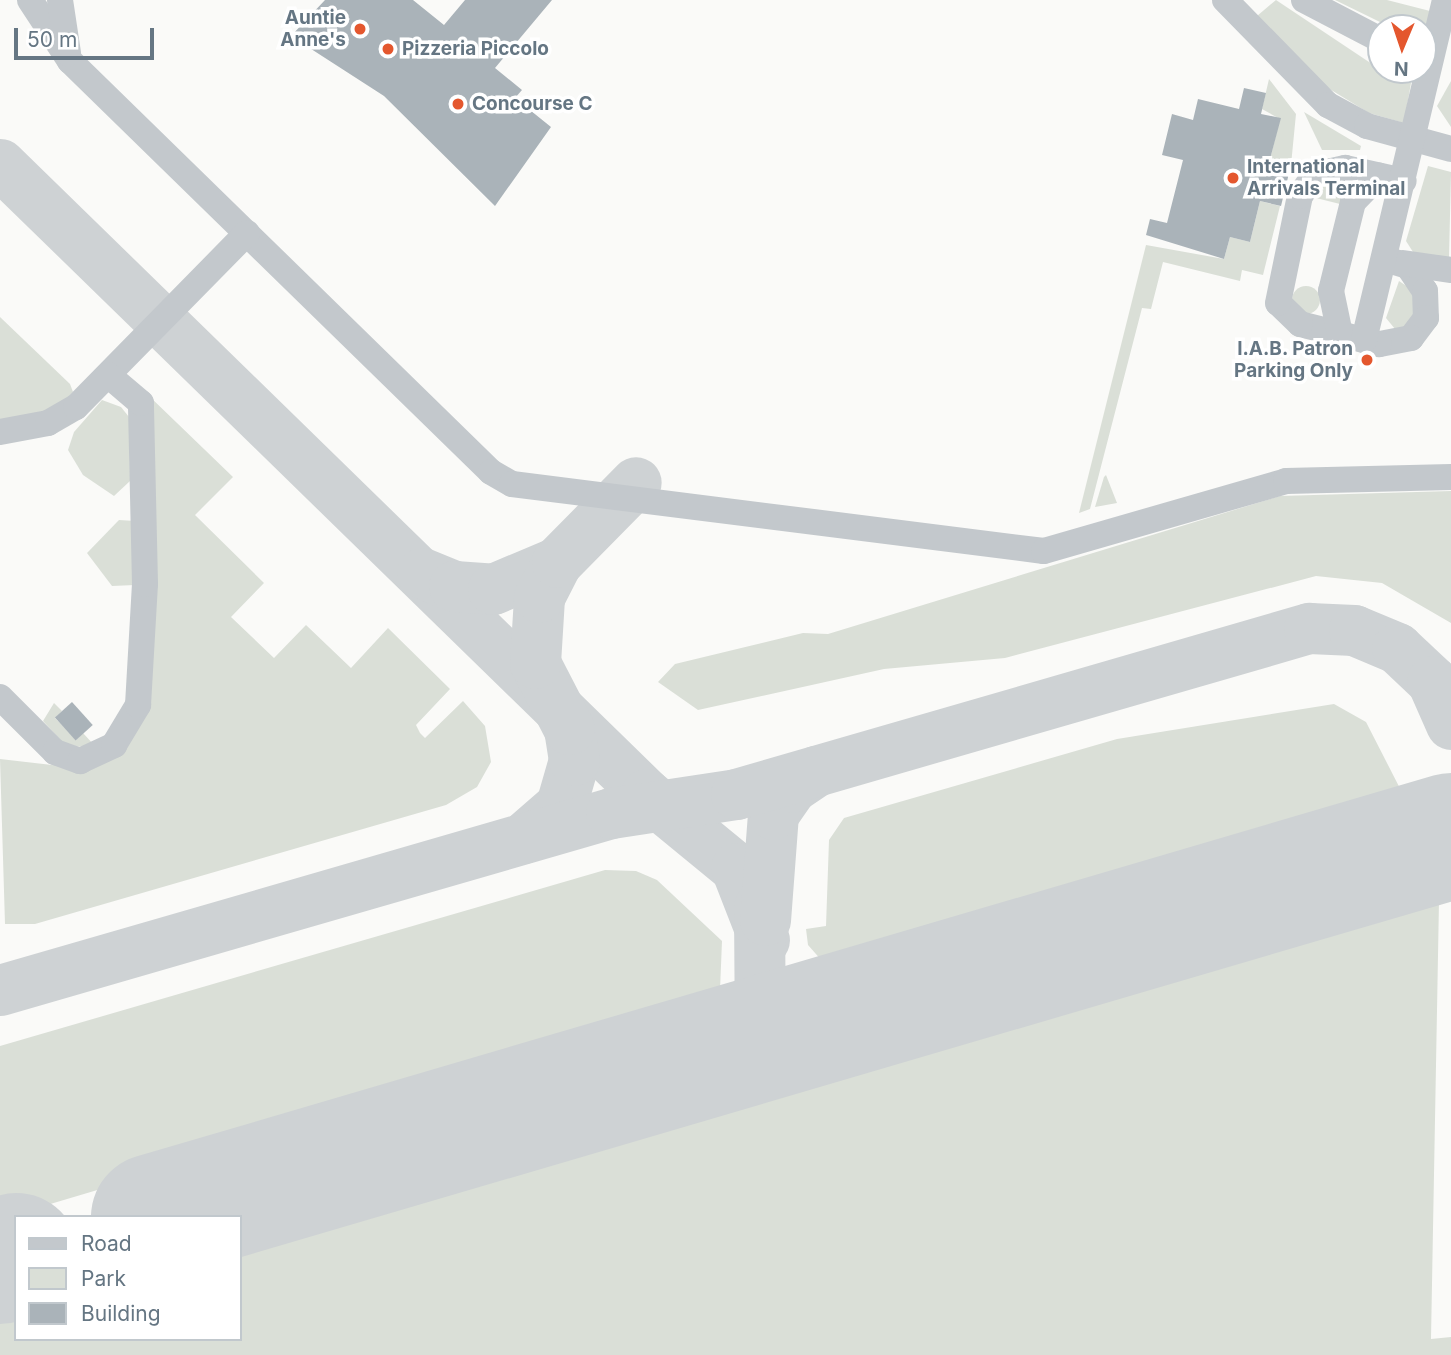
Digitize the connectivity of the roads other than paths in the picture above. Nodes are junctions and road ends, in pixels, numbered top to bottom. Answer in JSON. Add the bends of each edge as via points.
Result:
{"nodes":[{"id":1,"x":30,"y":0,"type":"edge"},
{"id":2,"x":60,"y":0,"type":"edge"},
{"id":3,"x":1225,"y":0,"type":"edge"},
{"id":4,"x":1304,"y":0,"type":"edge"},
{"id":5,"x":1440,"y":3,"type":"edge"},
{"id":6,"x":1367,"y":33,"type":"edge"},
{"id":7,"x":1437,"y":42,"type":"edge"},
{"id":8,"x":70,"y":61,"type":"junction"},
{"id":9,"x":1429,"y":84,"type":"edge"},
{"id":10,"x":1415,"y":140,"type":"junction"},
{"id":11,"x":1451,"y":149,"type":"edge"},
{"id":12,"x":1379,"y":175,"type":"junction"},
{"id":13,"x":1405,"y":181,"type":"junction"},
{"id":14,"x":247,"y":233,"type":"junction"},
{"id":15,"x":1394,"y":261,"type":"junction"},
{"id":16,"x":1451,"y":270,"type":"edge"},
{"id":17,"x":1352,"y":337,"type":"junction"},
{"id":18,"x":108,"y":375,"type":"junction"},
{"id":19,"x":0,"y":432,"type":"edge"},
{"id":20,"x":1451,"y":477,"type":"edge"},
{"id":21,"x":0,"y":698,"type":"edge"}],
"edges":[{"from":1,"to":8,"type":"street"},
{"from":2,"to":8,"type":"street"},
{"from":3,"to":10,"type":"street","via":[[1315,96],[1367,126]]},
{"from":4,"to":6,"type":"street"},
{"from":5,"to":7,"type":"street"},
{"from":8,"to":14,"type":"street"},
{"from":9,"to":10,"type":"street"},
{"from":10,"to":11,"type":"street"},
{"from":10,"to":13,"type":"street"},
{"from":12,"to":13,"type":"street"},
{"from":12,"to":17,"type":"street","via":[[1353,202],[1331,291]]},
{"from":12,"to":17,"type":"street","via":[[1337,168],[1308,181],[1276,290],[1294,320]]},
{"from":13,"to":15,"type":"street"},
{"from":14,"to":18,"type":"street"},
{"from":14,"to":20,"type":"street","via":[[491,472],[512,484],[1044,551],[1286,481]]},
{"from":15,"to":16,"type":"street"},
{"from":15,"to":17,"type":"street"},
{"from":15,"to":17,"type":"street","via":[[1425,291],[1424,324],[1405,340]]},
{"from":18,"to":19,"type":"street","via":[[62,417]]},
{"from":18,"to":21,"type":"street","via":[[141,403],[145,584],[138,705],[114,745],[79,761],[55,752]]}]}
